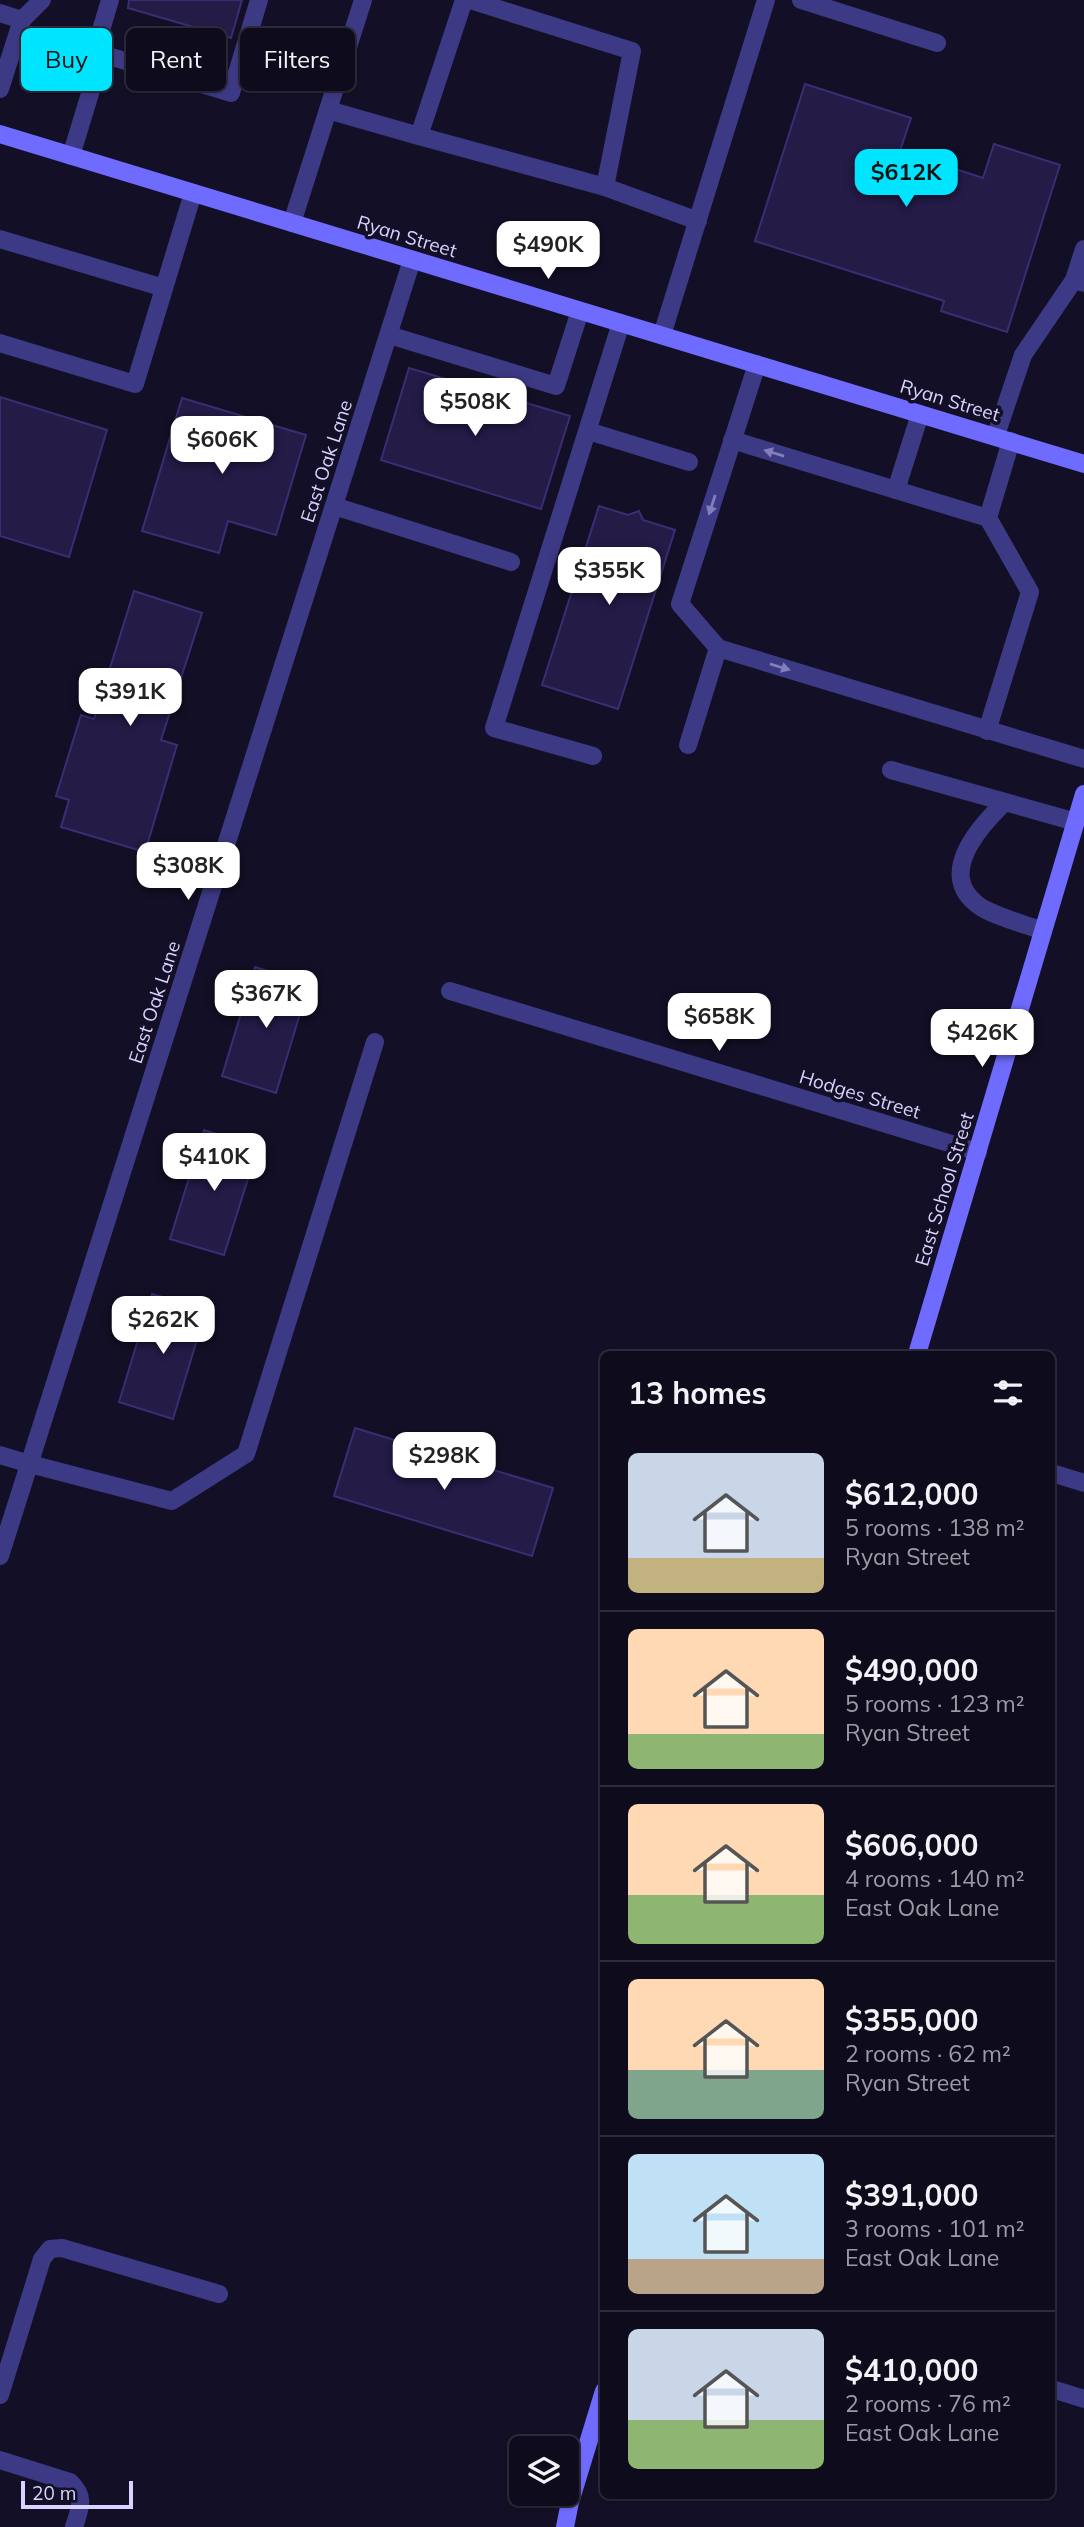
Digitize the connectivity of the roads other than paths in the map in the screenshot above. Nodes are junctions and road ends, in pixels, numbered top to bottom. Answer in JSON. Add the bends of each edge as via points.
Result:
{"nodes":[{"id":1,"x":42,"y":0,"type":"edge"},
{"id":2,"x":110,"y":0,"type":"edge"},
{"id":3,"x":259,"y":0,"type":"edge"},
{"id":4,"x":363,"y":0,"type":"edge"},
{"id":5,"x":464,"y":0,"type":"edge"},
{"id":6,"x":470,"y":0,"type":"edge"},
{"id":7,"x":766,"y":0,"type":"edge"},
{"id":8,"x":801,"y":0,"type":"edge"},
{"id":9,"x":0,"y":13,"type":"edge"},
{"id":10,"x":22,"y":19,"type":"junction"},
{"id":11,"x":102,"y":28,"type":"edge"},
{"id":12,"x":937,"y":43,"type":"dead end"},
{"id":13,"x":112,"y":57,"type":"edge"},
{"id":14,"x":0,"y":89,"type":"edge"},
{"id":15,"x":91,"y":91,"type":"edge"},
{"id":16,"x":328,"y":110,"type":"junction"},
{"id":17,"x":0,"y":134,"type":"edge"},
{"id":18,"x":419,"y":136,"type":"junction"},
{"id":19,"x":71,"y":156,"type":"junction"},
{"id":20,"x":605,"y":187,"type":"junction"},
{"id":21,"x":193,"y":193,"type":"junction"},
{"id":22,"x":698,"y":220,"type":"junction"},
{"id":23,"x":292,"y":223,"type":"junction"},
{"id":24,"x":0,"y":239,"type":"edge"},
{"id":25,"x":1084,"y":248,"type":"edge"},
{"id":26,"x":412,"y":260,"type":"junction"},
{"id":27,"x":1079,"y":282,"type":"edge"},
{"id":28,"x":164,"y":288,"type":"junction"},
{"id":29,"x":580,"y":311,"type":"junction"},
{"id":30,"x":621,"y":323,"type":"junction"},
{"id":31,"x":389,"y":335,"type":"junction"},
{"id":32,"x":662,"y":335,"type":"junction"},
{"id":33,"x":0,"y":343,"type":"edge"},
{"id":34,"x":757,"y":364,"type":"junction"},
{"id":35,"x":920,"y":414,"type":"junction"},
{"id":36,"x":588,"y":431,"type":"junction"},
{"id":37,"x":1003,"y":438,"type":"junction"},
{"id":38,"x":732,"y":440,"type":"junction"},
{"id":39,"x":689,"y":462,"type":"dead end"},
{"id":40,"x":1084,"y":464,"type":"edge"},
{"id":41,"x":896,"y":490,"type":"junction"},
{"id":42,"x":334,"y":506,"type":"junction"},
{"id":43,"x":988,"y":518,"type":"junction"},
{"id":44,"x":511,"y":562,"type":"dead end"},
{"id":45,"x":718,"y":649,"type":"junction"},
{"id":46,"x":987,"y":731,"type":"junction"},
{"id":47,"x":688,"y":746,"type":"dead end"},
{"id":48,"x":593,"y":756,"type":"dead end"},
{"id":49,"x":1084,"y":759,"type":"edge"},
{"id":50,"x":891,"y":770,"type":"dead end"},
{"id":51,"x":1084,"y":794,"type":"edge"},
{"id":52,"x":1005,"y":802,"type":"junction"},
{"id":53,"x":1076,"y":822,"type":"junction"},
{"id":54,"x":1043,"y":931,"type":"junction"},
{"id":55,"x":450,"y":991,"type":"dead end"},
{"id":56,"x":375,"y":1042,"type":"dead end"},
{"id":57,"x":978,"y":1152,"type":"junction"},
{"id":58,"x":918,"y":1351,"type":"edge"},
{"id":59,"x":0,"y":1455,"type":"edge"},
{"id":60,"x":30,"y":1464,"type":"junction"},
{"id":61,"x":1055,"y":1475,"type":"edge"},
{"id":62,"x":1084,"y":1483,"type":"edge"},
{"id":63,"x":0,"y":1556,"type":"edge"},
{"id":64,"x":219,"y":2294,"type":"dead end"},
{"id":65,"x":1055,"y":2390,"type":"edge"},
{"id":66,"x":0,"y":2395,"type":"edge"},
{"id":67,"x":1084,"y":2399,"type":"edge"},
{"id":68,"x":600,"y":2404,"type":"edge"},
{"id":69,"x":0,"y":2460,"type":"edge"},
{"id":70,"x":74,"y":2527,"type":"edge"},
{"id":71,"x":563,"y":2527,"type":"edge"}],
"edges":[{"from":1,"to":10,"type":"street"},
{"from":2,"to":11,"type":"street"},
{"from":3,"to":13,"type":"street","via":[[231,93]]},
{"from":4,"to":16,"type":"street"},
{"from":5,"to":18,"type":"street"},
{"from":6,"to":20,"type":"street","via":[[632,51]]},
{"from":7,"to":22,"type":"street"},
{"from":8,"to":12,"type":"street"},
{"from":9,"to":10,"type":"street"},
{"from":10,"to":14,"type":"street"},
{"from":15,"to":19,"type":"street"},
{"from":16,"to":18,"type":"street"},
{"from":16,"to":23,"type":"street"},
{"from":17,"to":19,"type":"main road","name":"Ryan Street"},
{"from":18,"to":20,"type":"street"},
{"from":19,"to":21,"type":"main road","name":"Ryan Street"},
{"from":20,"to":22,"type":"street"},
{"from":21,"to":23,"type":"main road","name":"Ryan Street"},
{"from":21,"to":28,"type":"street"},
{"from":22,"to":32,"type":"street"},
{"from":23,"to":26,"type":"main road","name":"Ryan Street"},
{"from":24,"to":28,"type":"street"},
{"from":25,"to":27,"type":"street"},
{"from":26,"to":29,"type":"main road","name":"Ryan Street"},
{"from":26,"to":31,"type":"street","name":"East Oak Lane"},
{"from":27,"to":37,"type":"street","via":[[1023,355]]},
{"from":28,"to":33,"type":"street","via":[[135,384]]},
{"from":29,"to":30,"type":"main road","name":"Ryan Street"},
{"from":29,"to":31,"type":"street","via":[[556,386]]},
{"from":30,"to":32,"type":"main road","name":"Ryan Street"},
{"from":30,"to":36,"type":"street"},
{"from":31,"to":42,"type":"street","name":"East Oak Lane"},
{"from":32,"to":34,"type":"main road","name":"Ryan Street"},
{"from":34,"to":35,"type":"main road","name":"Ryan Street"},
{"from":34,"to":38,"type":"street"},
{"from":35,"to":37,"type":"main road","name":"Ryan Street"},
{"from":35,"to":41,"type":"street"},
{"from":36,"to":39,"type":"street"},
{"from":36,"to":48,"type":"street","via":[[494,728]]},
{"from":37,"to":40,"type":"main road","name":"Ryan Street"},
{"from":37,"to":43,"type":"street"},
{"from":41,"to":38,"type":"street","one_way":true},
{"from":38,"to":45,"type":"street","one_way":true,"via":[[680,604]]},
{"from":41,"to":43,"type":"street"},
{"from":42,"to":44,"type":"street"},
{"from":42,"to":60,"type":"street","name":"East Oak Lane"},
{"from":43,"to":46,"type":"street","via":[[1030,592]]},
{"from":45,"to":46,"type":"street","one_way":true},
{"from":45,"to":47,"type":"street"},
{"from":46,"to":49,"type":"street"},
{"from":50,"to":52,"type":"street"},
{"from":51,"to":53,"type":"main road","name":"East School Street"},
{"from":52,"to":53,"type":"street"},
{"from":52,"to":54,"type":"street","via":[[975,832],[960,864],[964,889],[978,906]]},
{"from":53,"to":54,"type":"main road","name":"East School Street"},
{"from":54,"to":57,"type":"main road","name":"East School Street"},
{"from":55,"to":57,"type":"street","name":"Hodges Street"},
{"from":56,"to":60,"type":"street","via":[[246,1454],[172,1501]]},
{"from":57,"to":58,"type":"main road","name":"East School Street"},
{"from":59,"to":60,"type":"street"},
{"from":60,"to":63,"type":"street","name":"East Oak Lane"},
{"from":61,"to":62,"type":"street"},
{"from":64,"to":66,"type":"street","via":[[62,2248],[50,2249],[42,2259]]},
{"from":65,"to":67,"type":"street"},
{"from":68,"to":71,"type":"main road"},
{"from":69,"to":70,"type":"street","via":[[70,2482],[79,2490],[82,2501]]}]}
